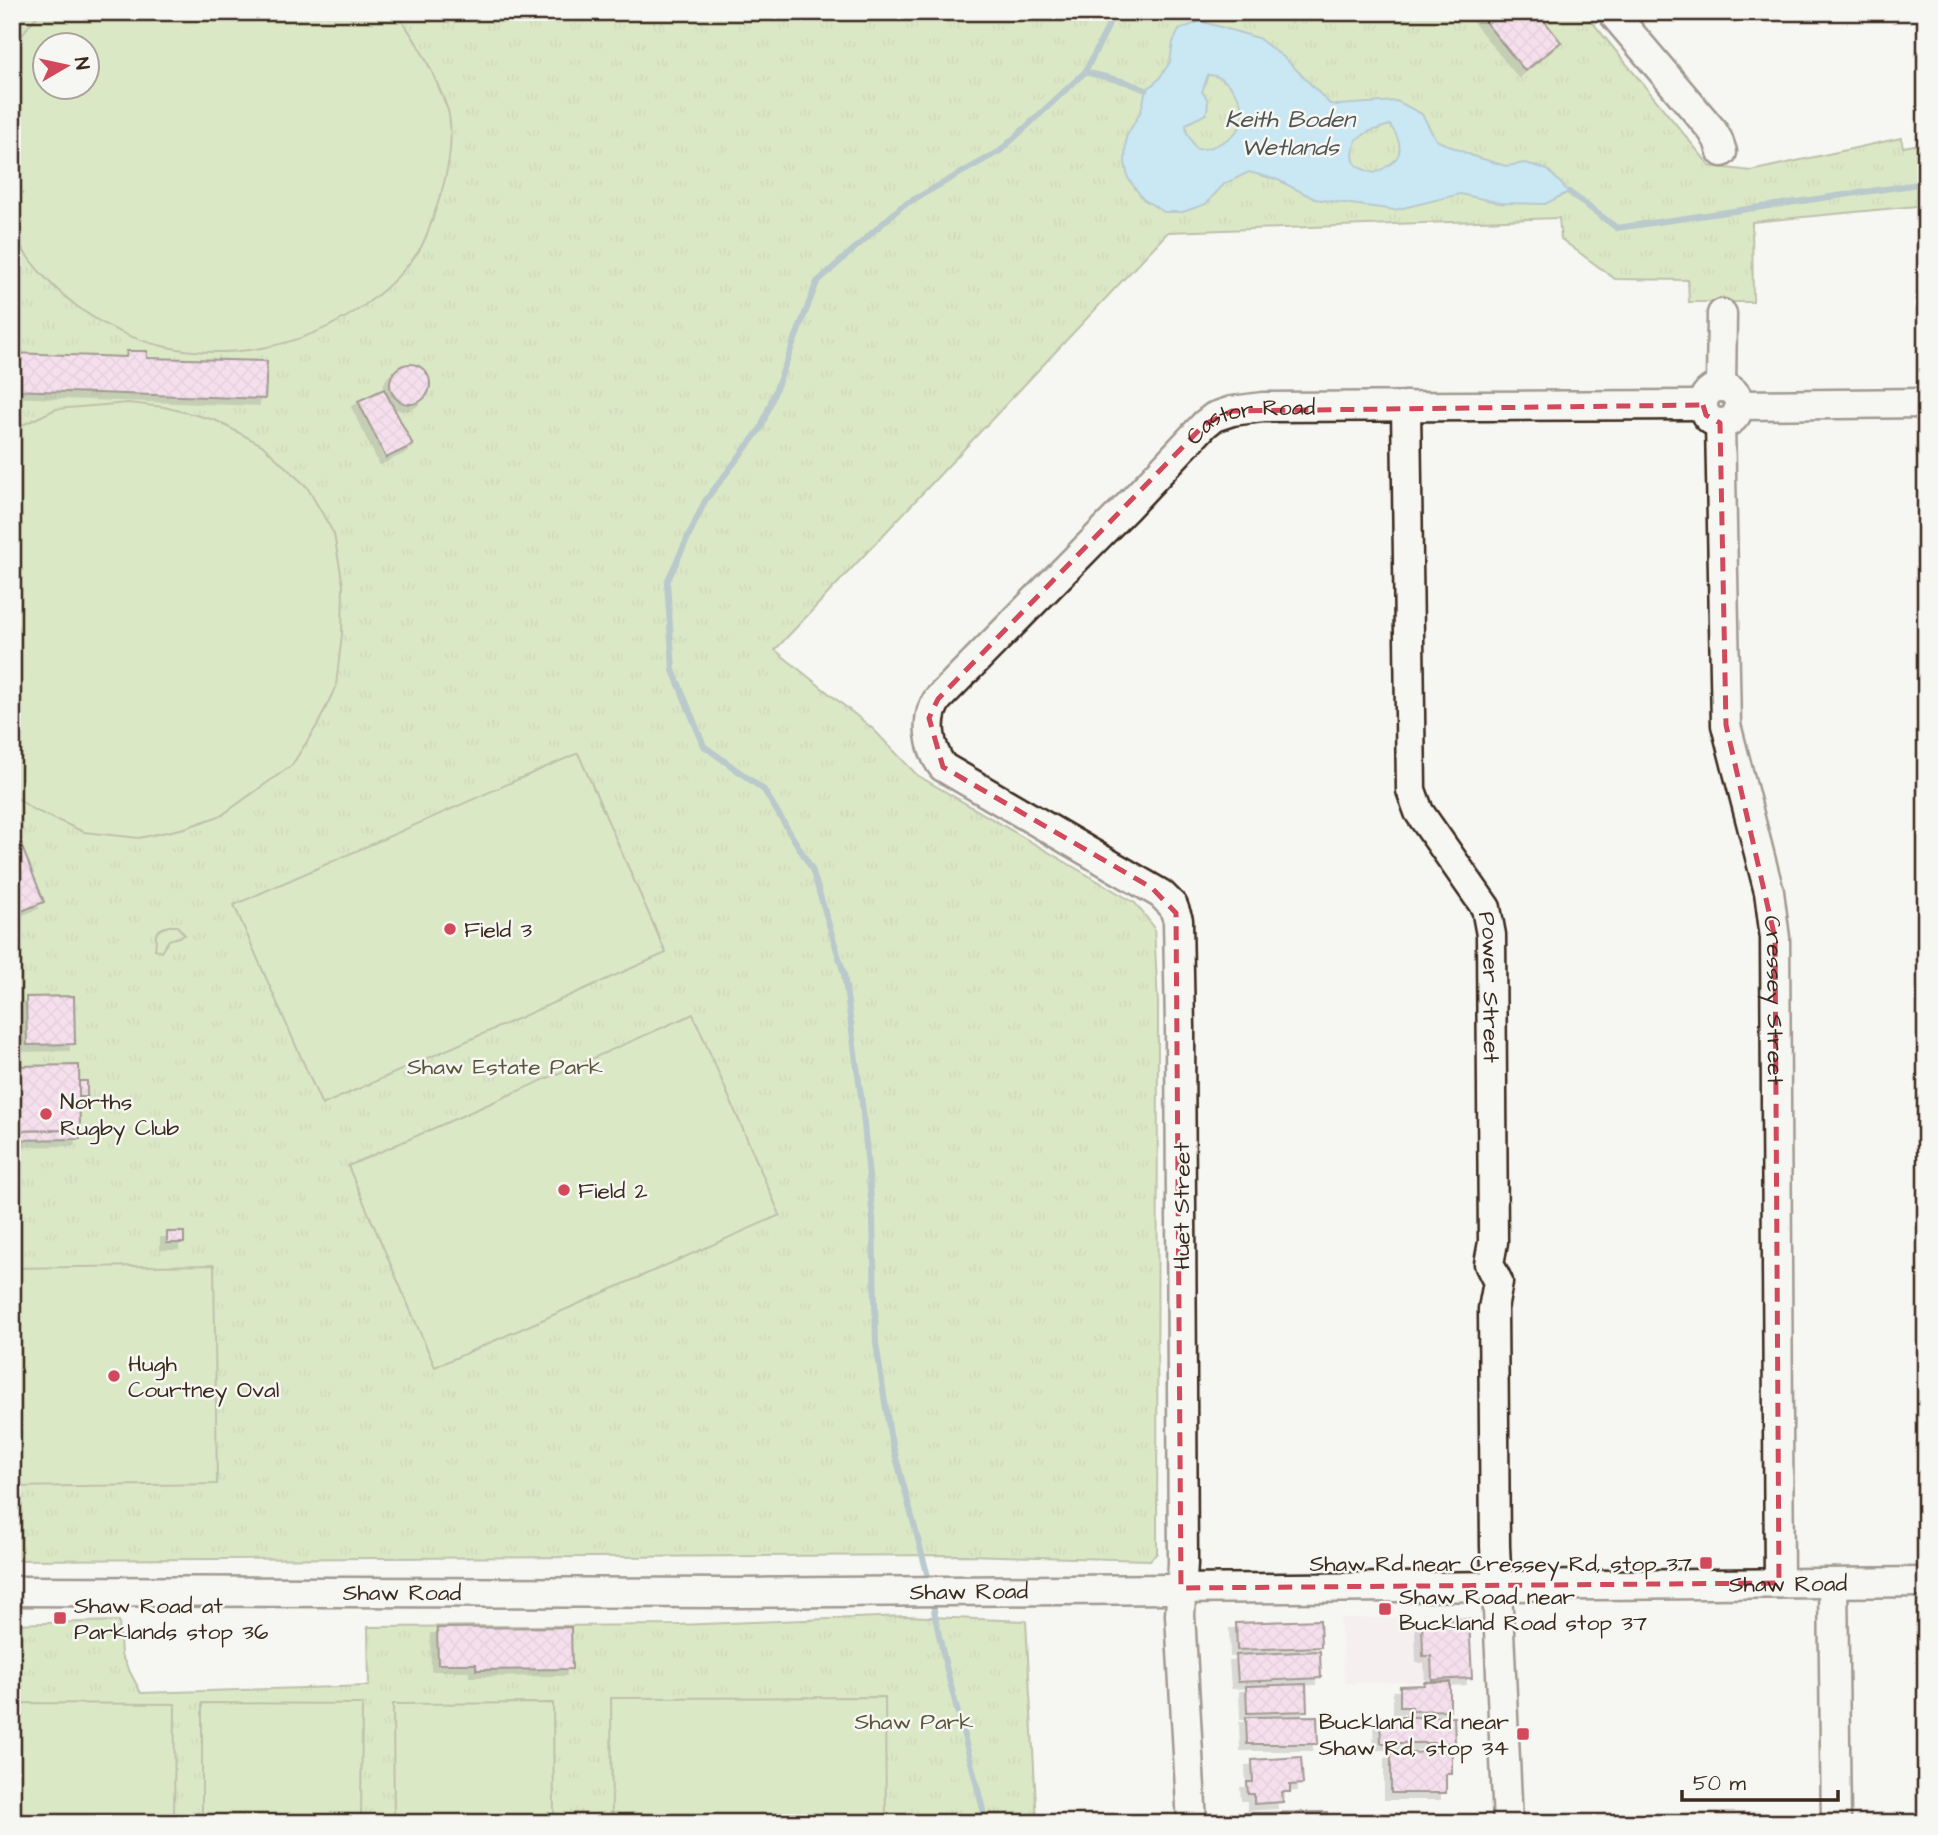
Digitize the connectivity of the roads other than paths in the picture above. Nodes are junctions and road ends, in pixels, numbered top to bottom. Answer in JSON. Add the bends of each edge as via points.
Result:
{"nodes":[{"id":1,"x":1612,"y":12,"type":"edge"},
{"id":2,"x":1722,"y":152,"type":"dead end"},
{"id":3,"x":1722,"y":314,"type":"dead end"},
{"id":4,"x":1926,"y":402,"type":"edge"},
{"id":5,"x":1721,"y":405,"type":"junction"},
{"id":6,"x":1406,"y":406,"type":"junction"},
{"id":7,"x":929,"y":723,"type":"joint"},
{"id":8,"x":1926,"y":1582,"type":"edge"},
{"id":9,"x":1779,"y":1583,"type":"junction"},
{"id":10,"x":1833,"y":1583,"type":"junction"},
{"id":11,"x":1498,"y":1585,"type":"junction"},
{"id":12,"x":1181,"y":1588,"type":"junction"},
{"id":13,"x":12,"y":1591,"type":"edge"},
{"id":14,"x":1192,"y":1823,"type":"edge"},
{"id":15,"x":1508,"y":1823,"type":"edge"},
{"id":16,"x":1836,"y":1823,"type":"edge"}],
"edges":[{"from":1,"to":2,"type":"street","via":[[1712,130]]},
{"from":3,"to":5,"type":"street","name":"Cressey Street"},
{"from":4,"to":5,"type":"street","name":"Castor Road"},
{"from":5,"to":6,"type":"street","name":"Castor Road"},
{"from":5,"to":9,"type":"street","name":"Cressey Street","via":[[1726,724],[1769,892],[1775,938]]},
{"from":6,"to":7,"type":"street","name":"Castor Road","via":[[1263,407],[1214,417],[938,699]]},
{"from":6,"to":11,"type":"street","name":"Power Street","via":[[1411,789],[1419,812],[1486,908],[1491,935],[1493,1242],[1489,1264],[1498,1282],[1493,1309]]},
{"from":7,"to":12,"type":"street","name":"Huet Street","via":[[943,767],[1152,888],[1176,913]]},
{"from":8,"to":10,"type":"street","name":"Shaw Road"},
{"from":9,"to":10,"type":"street","name":"Shaw Road"},
{"from":9,"to":11,"type":"street","name":"Shaw Road"},
{"from":10,"to":16,"type":"street"},
{"from":11,"to":12,"type":"street","name":"Shaw Road"},
{"from":11,"to":15,"type":"street","name":"Power Street"},
{"from":12,"to":13,"type":"street","name":"Shaw Road"},
{"from":12,"to":14,"type":"street","name":"Huet Street"}]}
